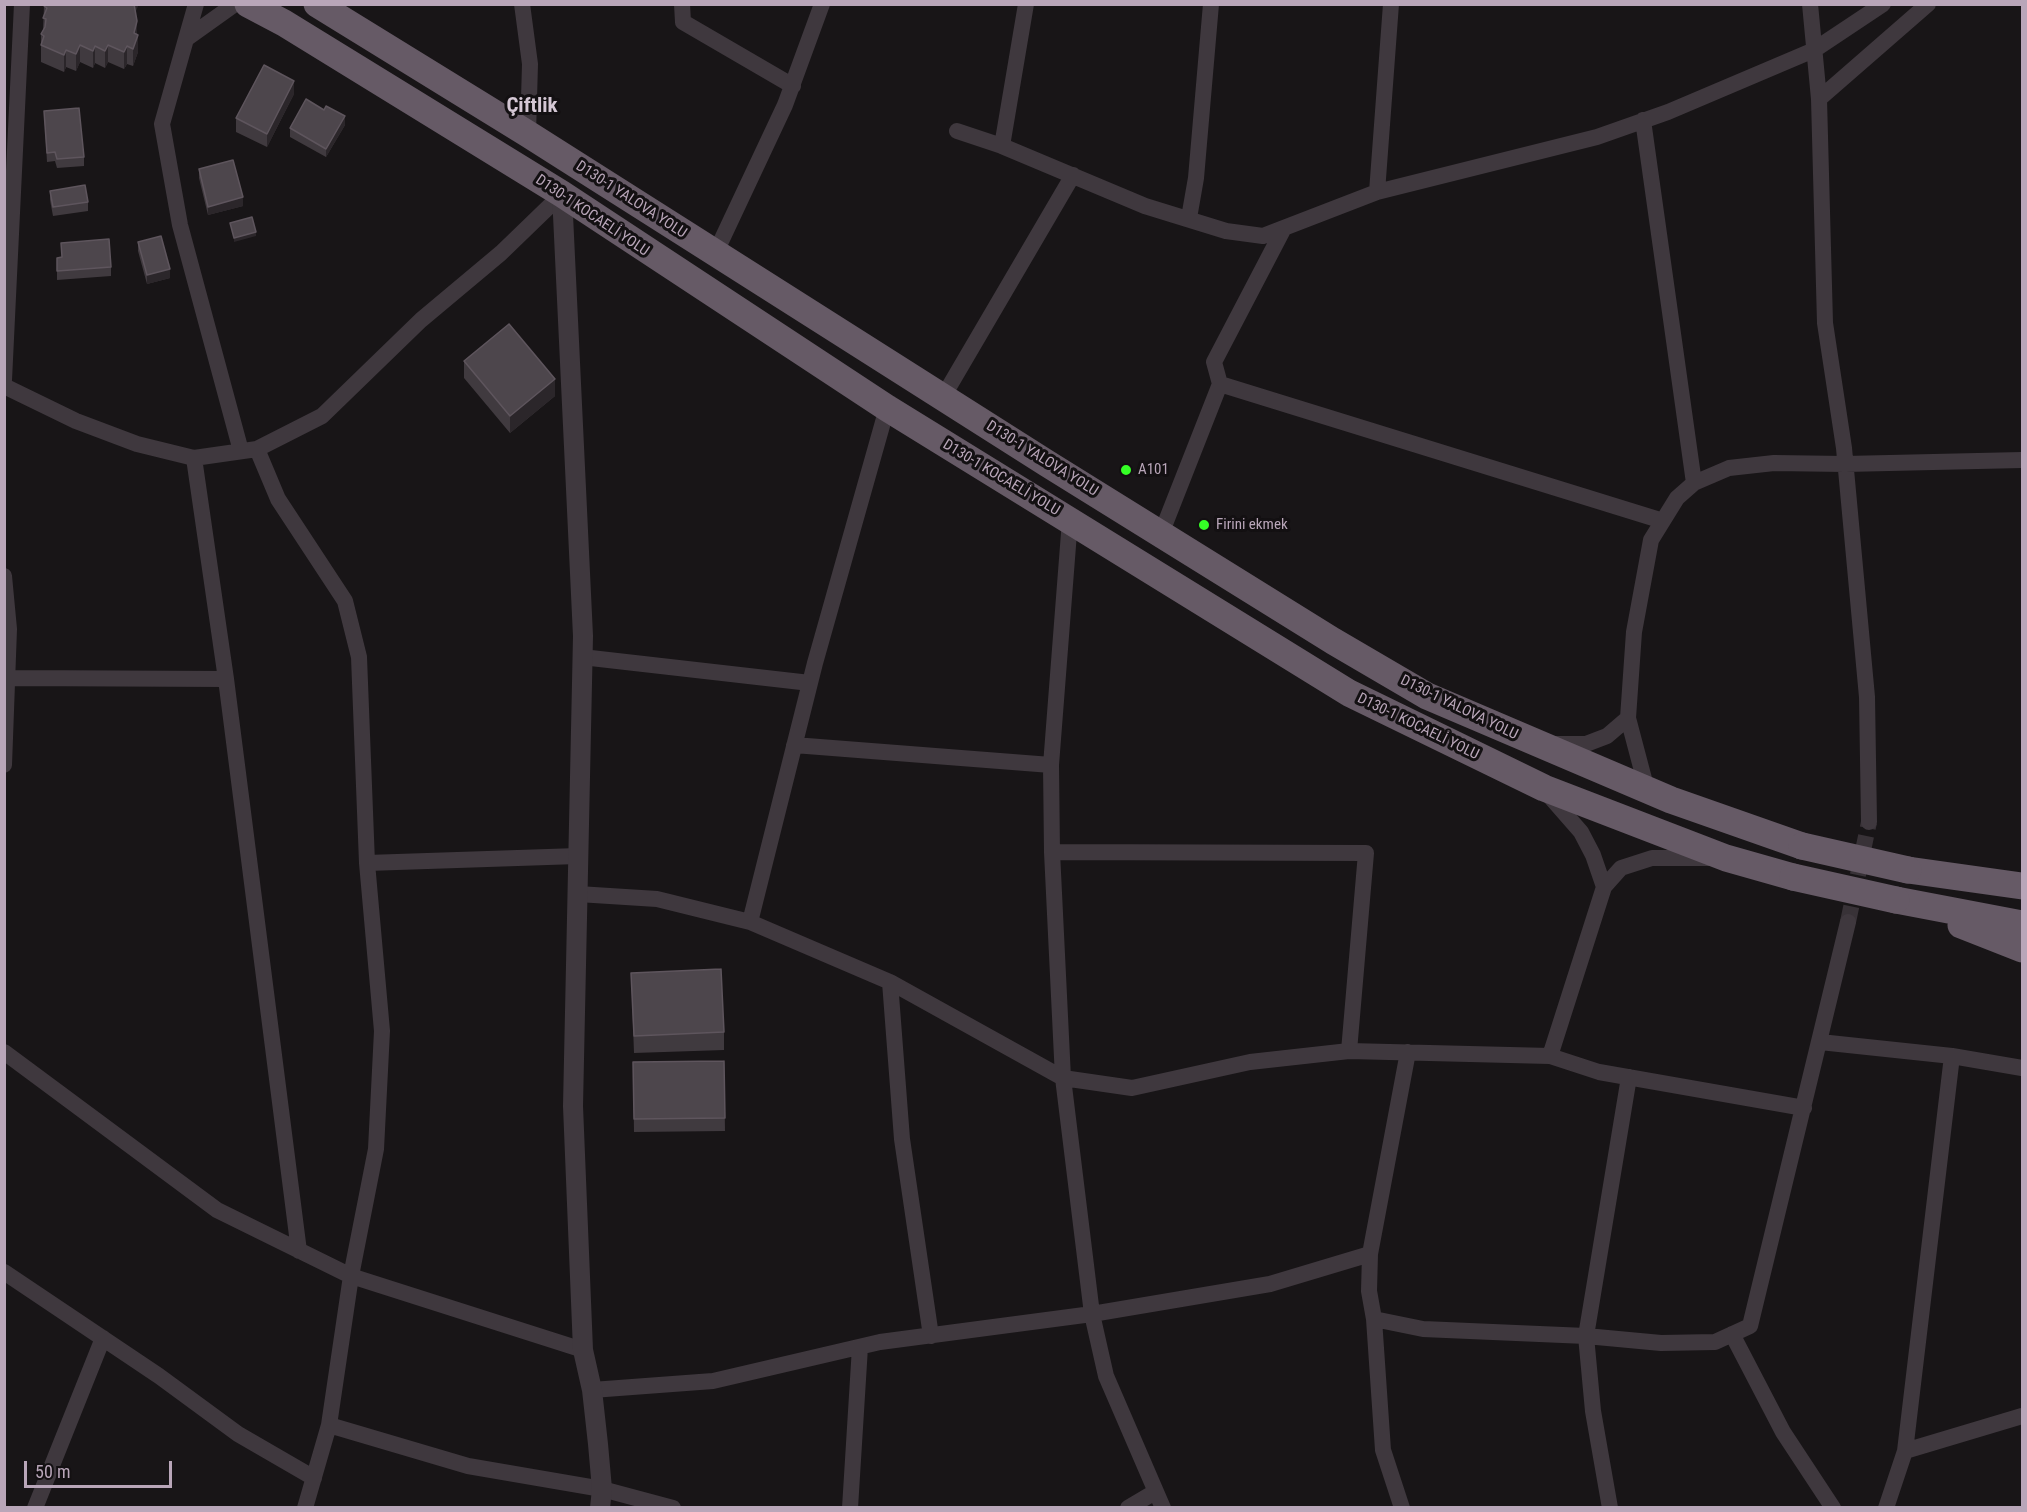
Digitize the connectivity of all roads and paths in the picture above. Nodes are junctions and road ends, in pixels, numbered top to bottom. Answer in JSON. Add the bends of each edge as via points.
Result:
{"nodes":[{"id":1,"x":22,"y":4,"type":"edge"},
{"id":2,"x":196,"y":4,"type":"edge"},
{"id":3,"x":235,"y":4,"type":"edge"},
{"id":4,"x":248,"y":4,"type":"edge"},
{"id":5,"x":317,"y":4,"type":"edge"},
{"id":6,"x":522,"y":4,"type":"edge"},
{"id":7,"x":682,"y":4,"type":"edge"},
{"id":8,"x":822,"y":4,"type":"edge"},
{"id":9,"x":1026,"y":4,"type":"edge"},
{"id":10,"x":1211,"y":4,"type":"edge"},
{"id":11,"x":1391,"y":4,"type":"edge"},
{"id":12,"x":1810,"y":4,"type":"edge"},
{"id":13,"x":1883,"y":4,"type":"edge"},
{"id":14,"x":1928,"y":4,"type":"edge"},
{"id":15,"x":186,"y":39,"type":"junction"},
{"id":16,"x":1814,"y":50,"type":"junction"},
{"id":17,"x":793,"y":86,"type":"junction"},
{"id":18,"x":1819,"y":99,"type":"junction"},
{"id":19,"x":1643,"y":120,"type":"junction"},
{"id":20,"x":957,"y":131,"type":"dead end"},
{"id":21,"x":528,"y":134,"type":"junction"},
{"id":22,"x":1002,"y":146,"type":"junction"},
{"id":23,"x":1073,"y":176,"type":"junction"},
{"id":24,"x":1377,"y":192,"type":"junction"},
{"id":25,"x":562,"y":194,"type":"junction"},
{"id":26,"x":1189,"y":218,"type":"junction"},
{"id":27,"x":1284,"y":228,"type":"junction"},
{"id":28,"x":715,"y":254,"type":"junction"},
{"id":29,"x":4,"y":380,"type":"edge"},
{"id":30,"x":1220,"y":384,"type":"junction"},
{"id":31,"x":4,"y":386,"type":"edge"},
{"id":32,"x":943,"y":397,"type":"junction"},
{"id":33,"x":887,"y":408,"type":"junction"},
{"id":34,"x":249,"y":450,"type":"junction"},
{"id":35,"x":194,"y":458,"type":"junction"},
{"id":36,"x":2022,"y":460,"type":"edge"},
{"id":37,"x":1845,"y":464,"type":"junction"},
{"id":38,"x":1694,"y":483,"type":"junction"},
{"id":39,"x":1070,"y":520,"type":"junction"},
{"id":40,"x":1663,"y":521,"type":"junction"},
{"id":41,"x":1161,"y":534,"type":"junction"},
{"id":42,"x":4,"y":576,"type":"edge"},
{"id":43,"x":582,"y":657,"type":"junction"},
{"id":44,"x":9,"y":678,"type":"junction"},
{"id":45,"x":226,"y":679,"type":"junction"},
{"id":46,"x":810,"y":683,"type":"junction"},
{"id":47,"x":1628,"y":718,"type":"junction"},
{"id":48,"x":1526,"y":740,"type":"junction"},
{"id":49,"x":794,"y":745,"type":"junction"},
{"id":50,"x":6,"y":747,"type":"edge"},
{"id":51,"x":4,"y":765,"type":"edge"},
{"id":52,"x":1052,"y":765,"type":"junction"},
{"id":53,"x":1544,"y":788,"type":"junction"},
{"id":54,"x":1647,"y":790,"type":"junction"},
{"id":55,"x":1869,"y":822,"type":"tunnel mouth"},
{"id":56,"x":1052,"y":852,"type":"junction"},
{"id":57,"x":578,"y":856,"type":"junction"},
{"id":58,"x":1726,"y":858,"type":"junction"},
{"id":59,"x":367,"y":863,"type":"junction"},
{"id":60,"x":2022,"y":879,"type":"edge"},
{"id":61,"x":1993,"y":882,"type":"junction"},
{"id":62,"x":2022,"y":886,"type":"edge"},
{"id":63,"x":1604,"y":887,"type":"junction"},
{"id":64,"x":578,"y":894,"type":"junction"},
{"id":65,"x":1901,"y":902,"type":"junction"},
{"id":66,"x":750,"y":922,"type":"junction"},
{"id":67,"x":1848,"y":922,"type":"tunnel mouth"},
{"id":68,"x":2022,"y":924,"type":"edge"},
{"id":69,"x":2022,"y":949,"type":"edge"},
{"id":70,"x":890,"y":982,"type":"junction"},
{"id":71,"x":1820,"y":1042,"type":"junction"},
{"id":72,"x":1349,"y":1050,"type":"junction"},
{"id":73,"x":1408,"y":1052,"type":"junction"},
{"id":74,"x":1550,"y":1056,"type":"junction"},
{"id":75,"x":1952,"y":1056,"type":"junction"},
{"id":76,"x":8,"y":1060,"type":"edge"},
{"id":77,"x":2022,"y":1068,"type":"edge"},
{"id":78,"x":1629,"y":1077,"type":"junction"},
{"id":79,"x":1063,"y":1078,"type":"junction"},
{"id":80,"x":1804,"y":1108,"type":"junction"},
{"id":81,"x":299,"y":1251,"type":"junction"},
{"id":82,"x":1370,"y":1254,"type":"junction"},
{"id":83,"x":4,"y":1272,"type":"edge"},
{"id":84,"x":351,"y":1276,"type":"junction"},
{"id":85,"x":1092,"y":1314,"type":"junction"},
{"id":86,"x":1374,"y":1319,"type":"junction"},
{"id":87,"x":1732,"y":1334,"type":"junction"},
{"id":88,"x":931,"y":1335,"type":"junction"},
{"id":89,"x":1586,"y":1336,"type":"junction"},
{"id":90,"x":103,"y":1338,"type":"junction"},
{"id":91,"x":860,"y":1347,"type":"junction"},
{"id":92,"x":583,"y":1350,"type":"junction"},
{"id":93,"x":592,"y":1390,"type":"junction"},
{"id":94,"x":2022,"y":1416,"type":"edge"},
{"id":95,"x":329,"y":1425,"type":"junction"},
{"id":96,"x":1905,"y":1451,"type":"junction"},
{"id":97,"x":314,"y":1478,"type":"junction"},
{"id":98,"x":1155,"y":1492,"type":"junction"},
{"id":99,"x":601,"y":1498,"type":"edge"},
{"id":100,"x":35,"y":1508,"type":"edge"},
{"id":101,"x":305,"y":1508,"type":"edge"},
{"id":102,"x":673,"y":1508,"type":"edge"},
{"id":103,"x":850,"y":1508,"type":"edge"},
{"id":104,"x":1128,"y":1508,"type":"edge"},
{"id":105,"x":1163,"y":1508,"type":"edge"},
{"id":106,"x":1402,"y":1508,"type":"edge"},
{"id":107,"x":1610,"y":1508,"type":"edge"},
{"id":108,"x":1833,"y":1508,"type":"edge"},
{"id":109,"x":1886,"y":1508,"type":"edge"}],
"edges":[{"from":1,"to":29,"type":"street"},
{"from":2,"to":15,"type":"street"},
{"from":3,"to":15,"type":"street"},
{"from":4,"to":25,"type":"highway","name":"D130-1 KOCAELİ YOLU"},
{"from":5,"to":21,"type":"highway","name":"D130-1 YALOVA YOLU"},
{"from":6,"to":21,"type":"street","via":[[530,64]]},
{"from":7,"to":17,"type":"street","via":[[683,21]]},
{"from":8,"to":17,"type":"street"},
{"from":9,"to":22,"type":"street"},
{"from":10,"to":26,"type":"street"},
{"from":11,"to":24,"type":"street"},
{"from":12,"to":16,"type":"street"},
{"from":13,"to":16,"type":"street"},
{"from":14,"to":18,"type":"street"},
{"from":15,"to":34,"type":"street","via":[[162,124],[180,225]]},
{"from":16,"to":18,"type":"street"},
{"from":16,"to":19,"type":"street"},
{"from":17,"to":28,"type":"street"},
{"from":18,"to":37,"type":"street","via":[[1825,323]]},
{"from":19,"to":24,"type":"street","via":[[1597,137]]},
{"from":19,"to":38,"type":"street"},
{"from":20,"to":22,"type":"street"},
{"from":21,"to":28,"type":"highway","name":"D130-1 YALOVA YOLU"},
{"from":22,"to":23,"type":"street"},
{"from":23,"to":26,"type":"street","via":[[1145,206]]},
{"from":23,"to":32,"type":"street"},
{"from":24,"to":27,"type":"street"},
{"from":25,"to":33,"type":"highway","name":"D130-1 KOCAELİ YOLU"},
{"from":25,"to":34,"type":"street","via":[[501,253],[421,320],[322,416]]},
{"from":25,"to":43,"type":"street"},
{"from":26,"to":27,"type":"street","via":[[1226,231],[1263,236]]},
{"from":27,"to":30,"type":"street","via":[[1214,362]]},
{"from":28,"to":32,"type":"highway","name":"D130-1 YALOVA YOLU"},
{"from":30,"to":40,"type":"street"},
{"from":30,"to":41,"type":"street"},
{"from":31,"to":35,"type":"street","via":[[86,425],[137,444]]},
{"from":32,"to":41,"type":"highway","name":"D130-1 YALOVA YOLU"},
{"from":33,"to":39,"type":"highway","name":"D130-1 KOCAELİ YOLU"},
{"from":33,"to":46,"type":"street"},
{"from":34,"to":35,"type":"street"},
{"from":34,"to":59,"type":"street","via":[[345,601],[359,657]]},
{"from":35,"to":45,"type":"street"},
{"from":36,"to":37,"type":"street"},
{"from":37,"to":38,"type":"street","via":[[1774,463],[1729,468]]},
{"from":37,"to":55,"type":"street","via":[[1867,697]]},
{"from":38,"to":40,"type":"street","via":[[1677,498]]},
{"from":39,"to":52,"type":"street"},
{"from":39,"to":53,"type":"highway","name":"D130-1 KOCAELİ YOLU","via":[[1349,693]]},
{"from":40,"to":47,"type":"street","via":[[1651,540],[1634,632]]},
{"from":41,"to":48,"type":"highway","name":"D130-1 YALOVA YOLU","via":[[1427,696]]},
{"from":42,"to":44,"type":"street"},
{"from":43,"to":46,"type":"street"},
{"from":43,"to":57,"type":"street"},
{"from":44,"to":45,"type":"street"},
{"from":44,"to":50,"type":"street"},
{"from":45,"to":81,"type":"street"},
{"from":46,"to":49,"type":"street"},
{"from":47,"to":48,"type":"street","via":[[1607,736],[1586,744],[1567,746]]},
{"from":47,"to":54,"type":"street"},
{"from":48,"to":54,"type":"highway","name":"D130-1 YALOVA YOLU"},
{"from":49,"to":52,"type":"street"},
{"from":49,"to":66,"type":"street"},
{"from":50,"to":51,"type":"street"},
{"from":52,"to":56,"type":"street"},
{"from":53,"to":58,"type":"highway","name":"D130-1 KOCAELİ YOLU"},
{"from":53,"to":63,"type":"street","via":[[1581,832]]},
{"from":54,"to":61,"type":"highway","name":"D130-1 YALOVA YOLU","bridge":true,"via":[[1802,846],[1908,870]]},
{"from":56,"to":72,"type":"street","via":[[1366,853]]},
{"from":56,"to":79,"type":"street"},
{"from":57,"to":59,"type":"street"},
{"from":57,"to":64,"type":"street"},
{"from":58,"to":63,"type":"street","via":[[1652,858],[1621,868]]},
{"from":58,"to":65,"type":"highway","name":"D130-1 KOCAELİ YOLU","bridge":true},
{"from":59,"to":84,"type":"street","via":[[382,1031],[376,1149]]},
{"from":60,"to":61,"type":"highway"},
{"from":61,"to":62,"type":"highway"},
{"from":63,"to":74,"type":"street"},
{"from":64,"to":66,"type":"street","via":[[657,899]]},
{"from":64,"to":92,"type":"street","via":[[573,1106]]},
{"from":65,"to":68,"type":"highway"},
{"from":65,"to":69,"type":"highway"},
{"from":66,"to":70,"type":"street"},
{"from":67,"to":71,"type":"street"},
{"from":70,"to":79,"type":"street"},
{"from":70,"to":88,"type":"street","via":[[902,1139]]},
{"from":71,"to":75,"type":"street"},
{"from":71,"to":80,"type":"street"},
{"from":72,"to":73,"type":"street"},
{"from":72,"to":79,"type":"street","via":[[1250,1062],[1132,1088]]},
{"from":73,"to":74,"type":"street"},
{"from":73,"to":82,"type":"street"},
{"from":74,"to":78,"type":"street"},
{"from":75,"to":77,"type":"street"},
{"from":75,"to":96,"type":"street"},
{"from":76,"to":81,"type":"street","via":[[217,1210]]},
{"from":78,"to":80,"type":"street"},
{"from":78,"to":89,"type":"street"},
{"from":79,"to":85,"type":"street"},
{"from":80,"to":87,"type":"street","via":[[1750,1326]]},
{"from":81,"to":84,"type":"street"},
{"from":82,"to":85,"type":"street","via":[[1270,1284]]},
{"from":82,"to":86,"type":"street","via":[[1369,1291]]},
{"from":83,"to":90,"type":"street"},
{"from":84,"to":92,"type":"street"},
{"from":84,"to":95,"type":"street"},
{"from":85,"to":88,"type":"street"},
{"from":85,"to":98,"type":"street","via":[[1106,1376]]},
{"from":86,"to":89,"type":"street","via":[[1423,1329]]},
{"from":86,"to":106,"type":"street","via":[[1383,1450]]},
{"from":87,"to":89,"type":"street","via":[[1715,1342]]},
{"from":87,"to":108,"type":"street","via":[[1784,1432]]},
{"from":88,"to":91,"type":"street"},
{"from":89,"to":107,"type":"street","via":[[1593,1411]]},
{"from":90,"to":97,"type":"street","via":[[238,1434]]},
{"from":90,"to":100,"type":"street"},
{"from":91,"to":93,"type":"street","via":[[713,1381]]},
{"from":91,"to":103,"type":"street"},
{"from":92,"to":93,"type":"street"},
{"from":93,"to":99,"type":"street"},
{"from":94,"to":96,"type":"street"},
{"from":95,"to":97,"type":"street"},
{"from":95,"to":99,"type":"street","via":[[468,1466]]},
{"from":96,"to":109,"type":"street"},
{"from":97,"to":101,"type":"street"},
{"from":98,"to":104,"type":"street"},
{"from":98,"to":105,"type":"street"},
{"from":99,"to":102,"type":"street"}]}
